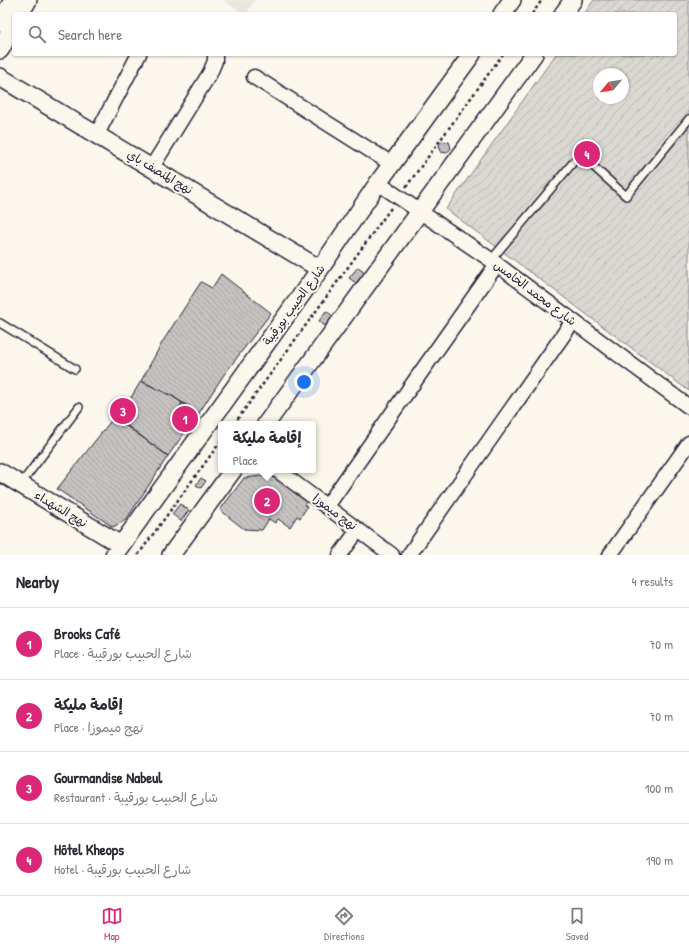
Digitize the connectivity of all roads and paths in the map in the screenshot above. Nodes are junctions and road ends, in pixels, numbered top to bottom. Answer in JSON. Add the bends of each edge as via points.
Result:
{"nodes":[{"id":1,"x":13,"y":0,"type":"edge"},
{"id":2,"x":28,"y":0,"type":"edge"},
{"id":3,"x":542,"y":0,"type":"edge"},
{"id":4,"x":573,"y":0,"type":"edge"},
{"id":5,"x":21,"y":12,"type":"edge"},
{"id":6,"x":533,"y":12,"type":"edge"},
{"id":7,"x":564,"y":12,"type":"edge"},
{"id":8,"x":0,"y":23,"type":"edge"},
{"id":9,"x":12,"y":29,"type":"edge"},
{"id":10,"x":0,"y":50,"type":"edge"},
{"id":11,"x":138,"y":56,"type":"edge"},
{"id":12,"x":215,"y":56,"type":"edge"},
{"id":13,"x":471,"y":56,"type":"edge"},
{"id":14,"x":502,"y":56,"type":"edge"},
{"id":15,"x":533,"y":56,"type":"edge"},
{"id":16,"x":0,"y":77,"type":"edge"},
{"id":17,"x":254,"y":77,"type":"dead end"},
{"id":18,"x":689,"y":120,"type":"edge"},
{"id":19,"x":97,"y":134,"type":"junction"},
{"id":20,"x":392,"y":164,"type":"junction"},
{"id":21,"x":152,"y":167,"type":"junction"},
{"id":22,"x":378,"y":183,"type":"junction"},
{"id":23,"x":399,"y":196,"type":"junction"},
{"id":24,"x":420,"y":211,"type":"junction"},
{"id":25,"x":494,"y":262,"type":"junction"},
{"id":26,"x":320,"y":269,"type":"junction"},
{"id":27,"x":573,"y":321,"type":"junction"},
{"id":28,"x":0,"y":323,"type":"edge"},
{"id":29,"x":75,"y":369,"type":"dead end"},
{"id":30,"x":78,"y":407,"type":"dead end"},
{"id":31,"x":689,"y":407,"type":"edge"},
{"id":32,"x":236,"y":421,"type":"edge"},
{"id":33,"x":268,"y":421,"type":"edge"},
{"id":34,"x":689,"y":443,"type":"edge"},
{"id":35,"x":218,"y":445,"type":"edge"},
{"id":36,"x":0,"y":472,"type":"edge"},
{"id":37,"x":231,"y":473,"type":"edge"},
{"id":38,"x":281,"y":473,"type":"edge"},
{"id":39,"x":20,"y":485,"type":"junction"},
{"id":40,"x":327,"y":506,"type":"junction"},
{"id":41,"x":358,"y":530,"type":"junction"},
{"id":42,"x":118,"y":550,"type":"edge"},
{"id":43,"x":138,"y":555,"type":"edge"},
{"id":44,"x":171,"y":555,"type":"edge"},
{"id":45,"x":340,"y":555,"type":"edge"},
{"id":46,"x":392,"y":555,"type":"edge"},
{"id":47,"x":409,"y":555,"type":"edge"},
{"id":48,"x":610,"y":555,"type":"edge"}],
"edges":[{"from":1,"to":8,"type":"street"},
{"from":2,"to":5,"type":"street"},
{"from":3,"to":6,"type":"path"},
{"from":4,"to":7,"type":"street"},
{"from":9,"to":10,"type":"street"},
{"from":11,"to":19,"type":"street"},
{"from":12,"to":21,"type":"street","via":[[210,73]]},
{"from":13,"to":20,"type":"street","name":"شارع الحبيب بورقيبة"},
{"from":14,"to":23,"type":"path"},
{"from":15,"to":24,"type":"street"},
{"from":16,"to":19,"type":"street","name":"نهج المنصف باي"},
{"from":17,"to":20,"type":"street"},
{"from":18,"to":25,"type":"lane","via":[[626,196],[585,159],[576,158]]},
{"from":19,"to":21,"type":"street","name":"نهج المنصف باي"},
{"from":20,"to":22,"type":"street","name":"شارع الحبيب بورقيبة"},
{"from":21,"to":26,"type":"street","name":"نهج المنصف باي"},
{"from":22,"to":23,"type":"street","name":"شارع محمد الخامس"},
{"from":22,"to":26,"type":"street","name":"شارع الحبيب بورقيبة"},
{"from":23,"to":24,"type":"street","name":"شارع محمد الخامس"},
{"from":23,"to":32,"type":"path"},
{"from":24,"to":25,"type":"street","name":"شارع محمد الخامس"},
{"from":24,"to":33,"type":"street"},
{"from":25,"to":27,"type":"street","name":"شارع محمد الخامس"},
{"from":25,"to":40,"type":"street"},
{"from":26,"to":42,"type":"street","name":"شارع الحبيب بورقيبة"},
{"from":27,"to":31,"type":"street","name":"شارع محمد الخامس"},
{"from":27,"to":47,"type":"street"},
{"from":28,"to":29,"type":"lane"},
{"from":30,"to":39,"type":"lane"},
{"from":34,"to":48,"type":"street"},
{"from":35,"to":43,"type":"path"},
{"from":36,"to":39,"type":"street","name":"نهج الشهداء"},
{"from":37,"to":44,"type":"street"},
{"from":38,"to":40,"type":"street","name":"نهج ميموزا"},
{"from":39,"to":42,"type":"street","name":"نهج الشهداء"},
{"from":40,"to":41,"type":"street","name":"نهج ميموزا"},
{"from":41,"to":45,"type":"street"},
{"from":41,"to":46,"type":"street","name":"نهج ميموزا"}]}
